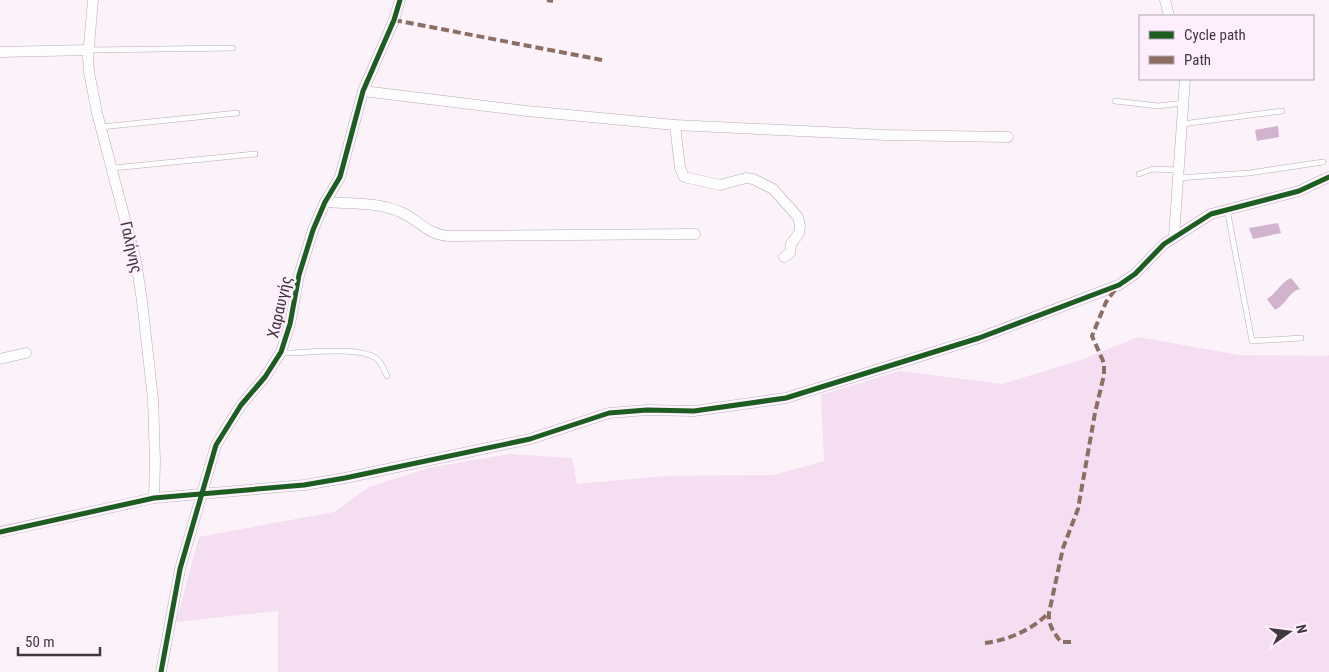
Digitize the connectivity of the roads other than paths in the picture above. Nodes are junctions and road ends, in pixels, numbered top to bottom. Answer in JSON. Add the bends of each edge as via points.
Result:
{"nodes":[{"id":1,"x":93,"y":0,"type":"edge"},
{"id":2,"x":400,"y":0,"type":"edge"},
{"id":3,"x":1165,"y":0,"type":"edge"},
{"id":4,"x":1169,"y":15,"type":"edge"},
{"id":5,"x":233,"y":48,"type":"dead end"},
{"id":6,"x":89,"y":50,"type":"junction"},
{"id":7,"x":0,"y":52,"type":"edge"},
{"id":8,"x":1185,"y":80,"type":"edge"},
{"id":9,"x":363,"y":91,"type":"junction"},
{"id":10,"x":1115,"y":101,"type":"dead end"},
{"id":11,"x":1183,"y":103,"type":"junction"},
{"id":12,"x":1282,"y":111,"type":"dead end"},
{"id":13,"x":237,"y":113,"type":"dead end"},
{"id":14,"x":1181,"y":124,"type":"junction"},
{"id":15,"x":676,"y":125,"type":"junction"},
{"id":16,"x":102,"y":127,"type":"junction"},
{"id":17,"x":1008,"y":136,"type":"dead end"},
{"id":18,"x":255,"y":154,"type":"dead end"},
{"id":19,"x":1323,"y":162,"type":"dead end"},
{"id":20,"x":113,"y":168,"type":"junction"},
{"id":21,"x":1140,"y":174,"type":"dead end"},
{"id":22,"x":1178,"y":174,"type":"junction"},
{"id":23,"x":1329,"y":177,"type":"edge"},
{"id":24,"x":325,"y":202,"type":"junction"},
{"id":25,"x":1227,"y":208,"type":"junction"},
{"id":26,"x":695,"y":234,"type":"dead end"},
{"id":27,"x":1174,"y":236,"type":"junction"},
{"id":28,"x":784,"y":257,"type":"dead end"},
{"id":29,"x":1301,"y":338,"type":"dead end"},
{"id":30,"x":26,"y":353,"type":"dead end"},
{"id":31,"x":280,"y":353,"type":"junction"},
{"id":32,"x":0,"y":359,"type":"edge"},
{"id":33,"x":387,"y":376,"type":"dead end"},
{"id":34,"x":202,"y":493,"type":"junction"},
{"id":35,"x":154,"y":498,"type":"junction"},
{"id":36,"x":0,"y":532,"type":"edge"},
{"id":37,"x":161,"y":672,"type":"edge"}],
"edges":[{"from":1,"to":6,"type":"street","name":"Γαλήνης"},
{"from":2,"to":9,"type":"street","name":"Χαραυγής"},
{"from":3,"to":4,"type":"street"},
{"from":5,"to":6,"type":"lane"},
{"from":6,"to":7,"type":"street"},
{"from":6,"to":16,"type":"street","name":"Γαλήνης","via":[[89,72]]},
{"from":8,"to":11,"type":"street"},
{"from":9,"to":15,"type":"street"},
{"from":9,"to":24,"type":"street","name":"Χαραυγής","via":[[340,177]]},
{"from":10,"to":11,"type":"lane","via":[[1158,106]]},
{"from":11,"to":14,"type":"street"},
{"from":12,"to":14,"type":"lane"},
{"from":13,"to":16,"type":"lane"},
{"from":14,"to":22,"type":"street"},
{"from":15,"to":17,"type":"street","via":[[886,135]]},
{"from":15,"to":28,"type":"street","via":[[680,168],[684,177],[720,185],[753,179],[781,195],[800,226],[799,233],[790,244],[790,253]]},
{"from":16,"to":20,"type":"street","name":"Γαλήνης"},
{"from":18,"to":20,"type":"lane"},
{"from":19,"to":22,"type":"lane","via":[[1249,173]]},
{"from":20,"to":35,"type":"street","name":"Γαλήνης","via":[[136,261],[142,301],[153,399]]},
{"from":21,"to":22,"type":"lane","via":[[1154,169]]},
{"from":22,"to":27,"type":"street"},
{"from":23,"to":25,"type":"street","via":[[1299,191]]},
{"from":24,"to":26,"type":"street","via":[[389,208],[411,218],[430,233],[448,236]]},
{"from":24,"to":31,"type":"street","name":"Χαραυγής","via":[[299,275],[290,324]]},
{"from":25,"to":27,"type":"street"},
{"from":25,"to":29,"type":"lane","via":[[1252,341]]},
{"from":27,"to":34,"type":"street","via":[[1119,285],[979,338],[794,396],[694,411],[648,410],[609,414],[530,440],[345,478],[266,489]]},
{"from":30,"to":32,"type":"street"},
{"from":31,"to":33,"type":"lane","via":[[366,354],[376,358]]},
{"from":31,"to":34,"type":"street","name":"Χαραυγής","via":[[216,444]]},
{"from":34,"to":35,"type":"street"},
{"from":34,"to":37,"type":"street","name":"Χαραυγής","via":[[180,569]]},
{"from":35,"to":36,"type":"street"}]}
